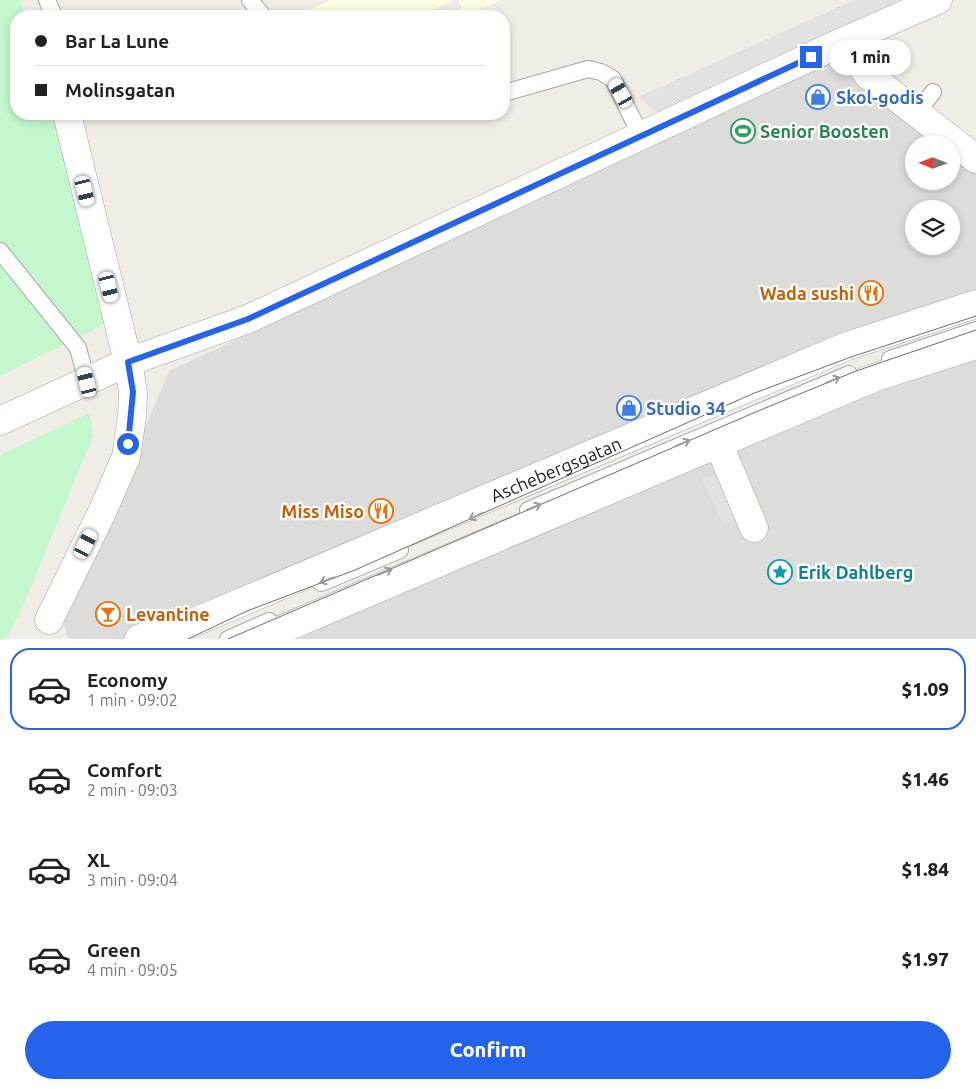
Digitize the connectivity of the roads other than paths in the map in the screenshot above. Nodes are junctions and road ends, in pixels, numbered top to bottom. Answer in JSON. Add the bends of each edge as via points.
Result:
{"nodes":[{"id":1,"x":250,"y":0,"type":"edge"},
{"id":2,"x":938,"y":0,"type":"edge"},
{"id":3,"x":258,"y":10,"type":"edge"},
{"id":4,"x":844,"y":41,"type":"junction"},
{"id":5,"x":510,"y":91,"type":"edge"},
{"id":6,"x":933,"y":92,"type":"dead end"},
{"id":7,"x":916,"y":113,"type":"junction"},
{"id":8,"x":68,"y":120,"type":"edge"},
{"id":9,"x":641,"y":136,"type":"junction"},
{"id":10,"x":976,"y":158,"type":"edge"},
{"id":11,"x":0,"y":251,"type":"edge"},
{"id":12,"x":976,"y":304,"type":"edge"},
{"id":13,"x":976,"y":316,"type":"edge"},
{"id":14,"x":976,"y":330,"type":"edge"},
{"id":15,"x":976,"y":345,"type":"edge"},
{"id":16,"x":128,"y":362,"type":"junction"},
{"id":17,"x":87,"y":382,"type":"junction"},
{"id":18,"x":0,"y":421,"type":"edge"},
{"id":19,"x":719,"y":445,"type":"junction"},
{"id":20,"x":754,"y":528,"type":"dead end"},
{"id":21,"x":49,"y":620,"type":"dead end"},
{"id":22,"x":139,"y":639,"type":"edge"},
{"id":23,"x":188,"y":639,"type":"edge"},
{"id":24,"x":228,"y":639,"type":"edge"},
{"id":25,"x":259,"y":639,"type":"edge"}],
"edges":[{"from":1,"to":3,"type":"lane"},
{"from":2,"to":4,"type":"street"},
{"from":4,"to":7,"type":"street","via":[[868,75]]},
{"from":4,"to":9,"type":"street"},
{"from":5,"to":9,"type":"lane","via":[[588,69],[601,72],[613,79]]},
{"from":6,"to":7,"type":"lane"},
{"from":7,"to":10,"type":"street"},
{"from":8,"to":16,"type":"street"},
{"from":9,"to":16,"type":"street","via":[[248,319]]},
{"from":11,"to":17,"type":"lane","via":[[78,348]]},
{"from":12,"to":22,"type":"street","name":"Aschebergsgatan","via":[[847,346],[178,628],[158,631]]},
{"from":13,"to":23,"type":"lane","one_way":true,"via":[[752,394],[355,570],[247,611]]},
{"from":24,"to":14,"type":"lane","one_way":true,"via":[[758,411],[856,371]]},
{"from":15,"to":19,"type":"street","via":[[873,378]]},
{"from":16,"to":17,"type":"street"},
{"from":16,"to":21,"type":"street","via":[[133,392],[126,457]]},
{"from":17,"to":18,"type":"street"},
{"from":19,"to":20,"type":"street"},
{"from":19,"to":25,"type":"street"}]}
